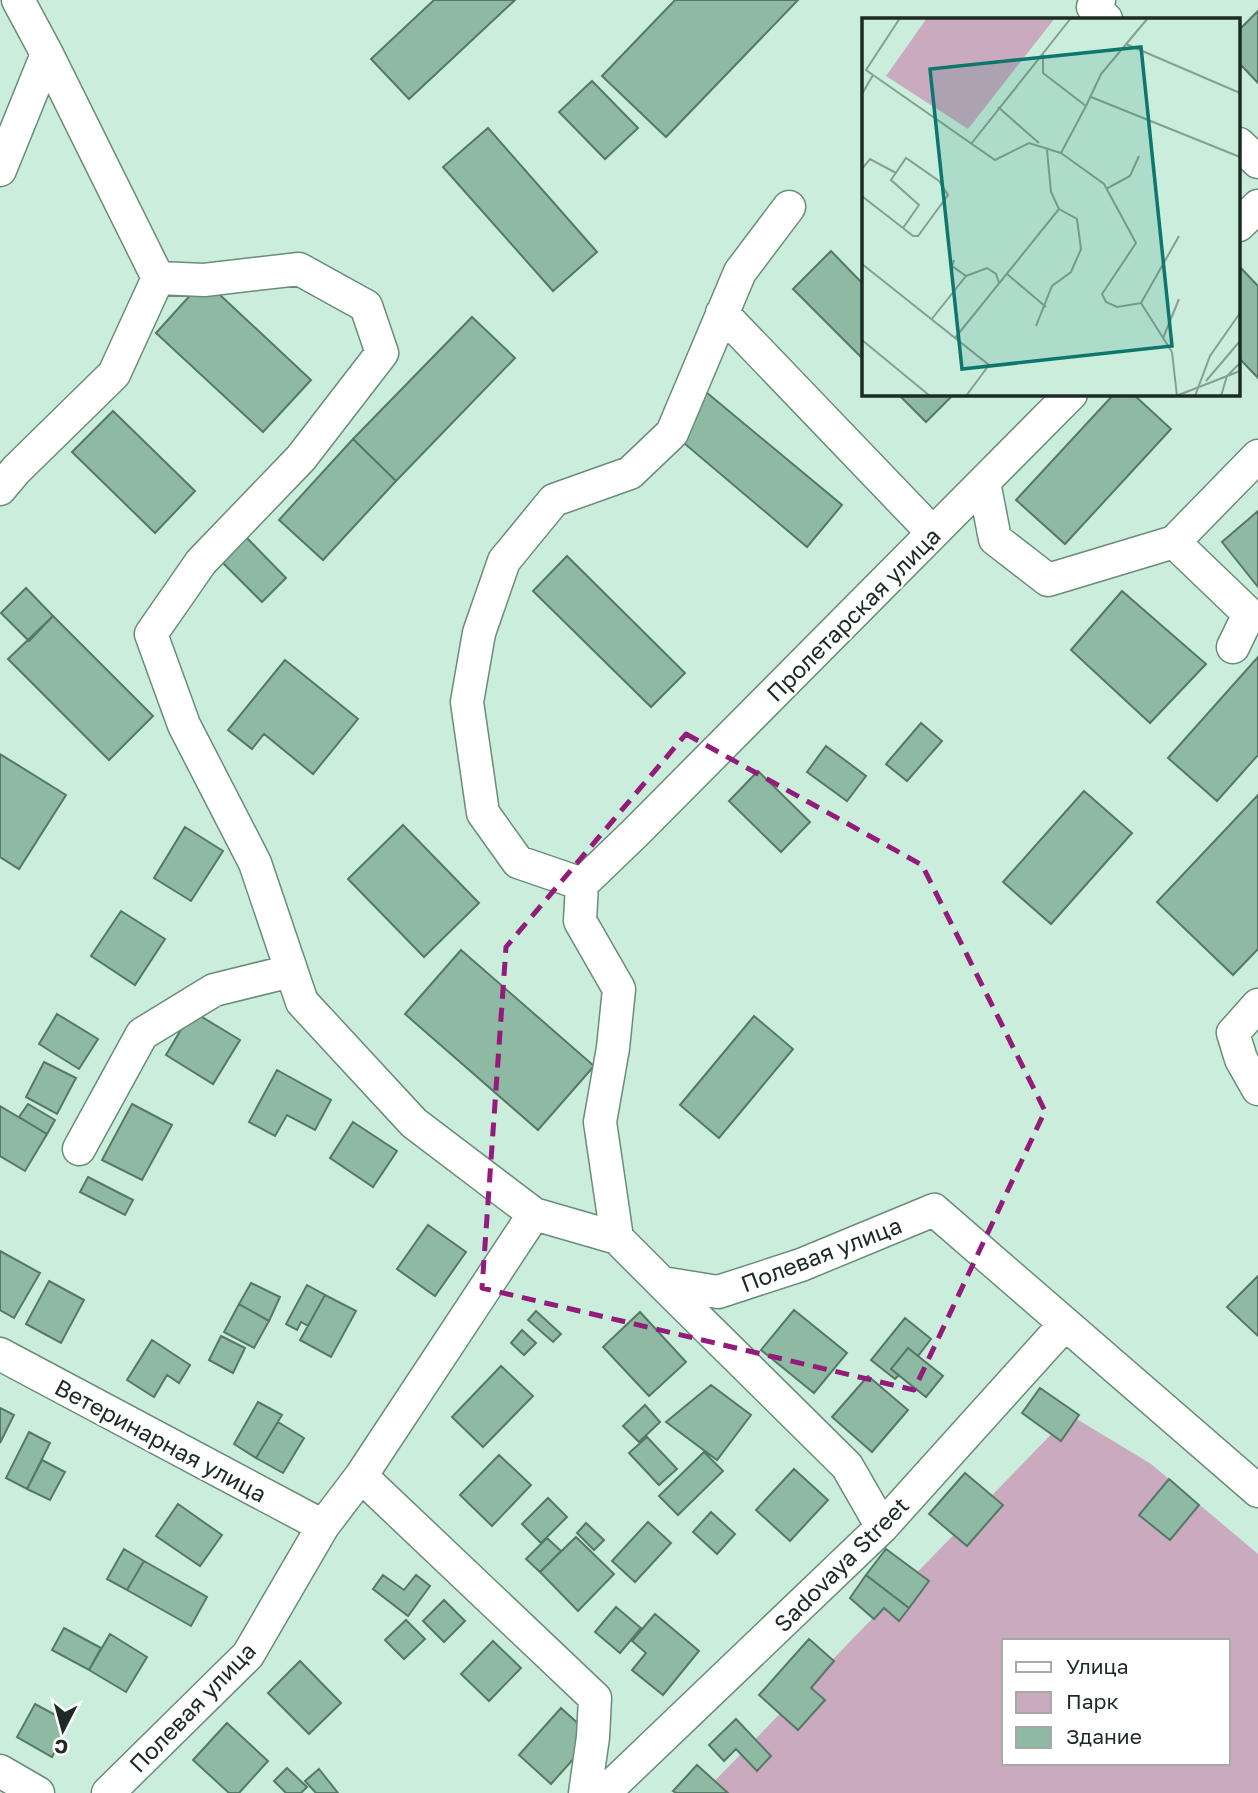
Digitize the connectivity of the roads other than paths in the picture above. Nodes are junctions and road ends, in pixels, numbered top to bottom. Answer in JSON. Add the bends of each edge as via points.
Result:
{"nodes":[{"id":1,"x":18,"y":0,"type":"edge"},
{"id":2,"x":47,"y":54,"type":"junction"},
{"id":3,"x":1240,"y":145,"type":"edge"},
{"id":4,"x":1258,"y":162,"type":"edge"},
{"id":5,"x":0,"y":170,"type":"edge"},
{"id":6,"x":1258,"y":206,"type":"edge"},
{"id":7,"x":789,"y":207,"type":"dead end"},
{"id":8,"x":1240,"y":224,"type":"edge"},
{"id":9,"x":158,"y":278,"type":"junction"},
{"id":10,"x":722,"y":313,"type":"junction"},
{"id":11,"x":1069,"y":396,"type":"edge"},
{"id":12,"x":1258,"y":456,"type":"edge"},
{"id":13,"x":984,"y":482,"type":"junction"},
{"id":14,"x":0,"y":489,"type":"edge"},
{"id":15,"x":933,"y":533,"type":"junction"},
{"id":16,"x":1174,"y":542,"type":"junction"},
{"id":17,"x":1233,"y":647,"type":"dead end"},
{"id":18,"x":582,"y":884,"type":"junction"},
{"id":19,"x":291,"y":971,"type":"junction"},
{"id":20,"x":1258,"y":1005,"type":"edge"},
{"id":21,"x":1258,"y":1088,"type":"edge"},
{"id":22,"x":79,"y":1149,"type":"dead end"},
{"id":23,"x":534,"y":1214,"type":"junction"},
{"id":24,"x":617,"y":1238,"type":"junction"},
{"id":25,"x":662,"y":1283,"type":"junction"},
{"id":26,"x":1065,"y":1324,"type":"junction"},
{"id":27,"x":0,"y":1354,"type":"edge"},
{"id":28,"x":361,"y":1476,"type":"junction"},
{"id":29,"x":1258,"y":1491,"type":"edge"},
{"id":30,"x":323,"y":1526,"type":"junction"},
{"id":31,"x":882,"y":1527,"type":"junction"},
{"id":32,"x":0,"y":1771,"type":"edge"},
{"id":33,"x":38,"y":1793,"type":"edge"},
{"id":34,"x":108,"y":1793,"type":"edge"},
{"id":35,"x":585,"y":1793,"type":"edge"},
{"id":36,"x":604,"y":1793,"type":"edge"}],
"edges":[{"from":1,"to":2,"type":"street"},
{"from":2,"to":5,"type":"street"},
{"from":2,"to":9,"type":"street"},
{"from":3,"to":4,"type":"street"},
{"from":6,"to":8,"type":"street"},
{"from":7,"to":10,"type":"street","via":[[740,272]]},
{"from":9,"to":14,"type":"street","via":[[114,374]]},
{"from":9,"to":19,"type":"street","via":[[204,281],[299,269],[366,306],[382,354],[301,458],[201,562],[151,634],[184,725],[255,863]]},
{"from":10,"to":15,"type":"street"},
{"from":10,"to":18,"type":"street","via":[[672,433],[630,473],[554,500],[505,561],[479,633],[467,702],[483,813],[518,862]]},
{"from":11,"to":13,"type":"street","name":"Пролетарская улица"},
{"from":12,"to":16,"type":"street"},
{"from":13,"to":15,"type":"street","name":"Пролетарская улица"},
{"from":13,"to":16,"type":"street","via":[[995,539],[1048,580]]},
{"from":15,"to":18,"type":"street","name":"Пролетарская улица"},
{"from":16,"to":17,"type":"street","via":[[1250,614]]},
{"from":18,"to":24,"type":"street","via":[[580,921],[619,989],[600,1122]]},
{"from":19,"to":22,"type":"street","via":[[214,990],[142,1034]]},
{"from":19,"to":23,"type":"street","via":[[302,1002],[414,1124]]},
{"from":20,"to":21,"type":"street","via":[[1233,1033]]},
{"from":23,"to":24,"type":"street"},
{"from":23,"to":28,"type":"street","name":"Полевая улица"},
{"from":24,"to":25,"type":"street"},
{"from":25,"to":26,"type":"street","name":"Полевая улица","via":[[718,1292],[801,1265],[934,1210]]},
{"from":25,"to":31,"type":"street","via":[[846,1466]]},
{"from":26,"to":29,"type":"street"},
{"from":26,"to":31,"type":"street","name":"Sadovaya Street"},
{"from":27,"to":30,"type":"street","name":"Ветеринарная улица"},
{"from":28,"to":30,"type":"street","name":"Полевая улица"},
{"from":28,"to":35,"type":"street","via":[[594,1698]]},
{"from":30,"to":34,"type":"street","name":"Полевая улица","via":[[248,1655]]},
{"from":31,"to":36,"type":"street","name":"Sadovaya Street"},
{"from":32,"to":33,"type":"street"}]}
